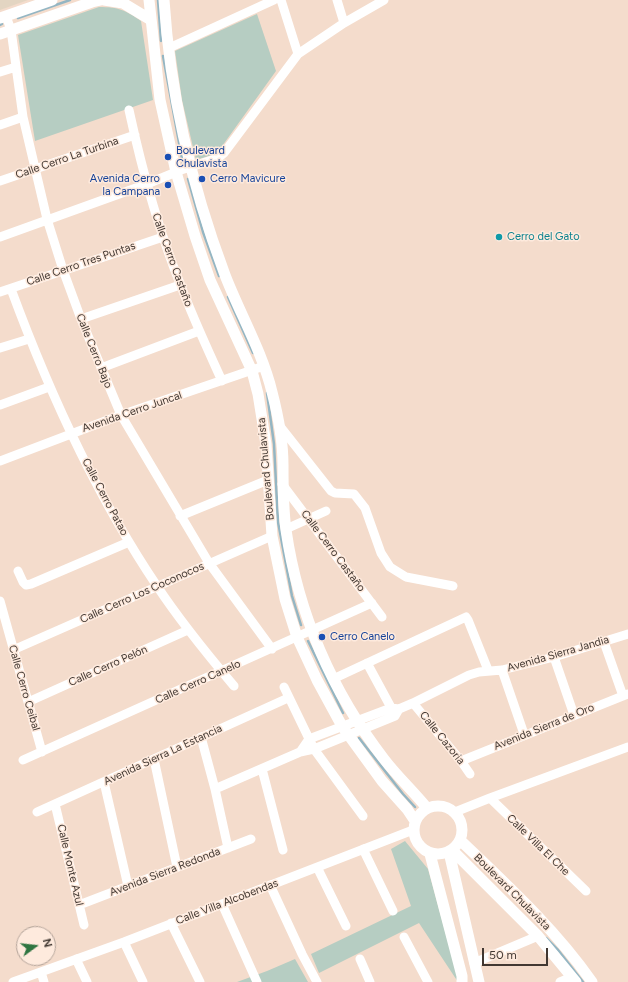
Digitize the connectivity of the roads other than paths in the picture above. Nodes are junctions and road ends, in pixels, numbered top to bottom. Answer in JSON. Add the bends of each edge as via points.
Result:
{"nodes":[{"id":1,"x":52,"y":0,"type":"edge"},
{"id":2,"x":101,"y":0,"type":"edge"},
{"id":3,"x":104,"y":0,"type":"edge"},
{"id":4,"x":149,"y":0,"type":"edge"},
{"id":5,"x":164,"y":0,"type":"edge"},
{"id":6,"x":274,"y":0,"type":"edge"},
{"id":7,"x":281,"y":0,"type":"edge"},
{"id":8,"x":337,"y":0,"type":"edge"},
{"id":9,"x":384,"y":0,"type":"edge"},
{"id":10,"x":3,"y":17,"type":"edge"},
{"id":11,"x":151,"y":20,"type":"junction"},
{"id":12,"x":344,"y":23,"type":"junction"},
{"id":13,"x":11,"y":30,"type":"junction"},
{"id":14,"x":0,"y":34,"type":"edge"},
{"id":15,"x":169,"y":48,"type":"junction"},
{"id":16,"x":154,"y":50,"type":"junction"},
{"id":17,"x":298,"y":54,"type":"junction"},
{"id":18,"x":16,"y":67,"type":"junction"},
{"id":19,"x":0,"y":72,"type":"edge"},
{"id":20,"x":129,"y":110,"type":"dead end"},
{"id":21,"x":24,"y":117,"type":"junction"},
{"id":22,"x":0,"y":125,"type":"edge"},
{"id":23,"x":135,"y":135,"type":"junction"},
{"id":24,"x":191,"y":167,"type":"junction"},
{"id":25,"x":35,"y":169,"type":"junction"},
{"id":26,"x":176,"y":172,"type":"junction"},
{"id":27,"x":0,"y":181,"type":"edge"},
{"id":28,"x":147,"y":184,"type":"junction"},
{"id":29,"x":47,"y":219,"type":"junction"},
{"id":30,"x":0,"y":237,"type":"edge"},
{"id":31,"x":163,"y":237,"type":"junction"},
{"id":32,"x":63,"y":270,"type":"junction"},
{"id":33,"x":180,"y":285,"type":"junction"},
{"id":34,"x":11,"y":289,"type":"junction"},
{"id":35,"x":0,"y":292,"type":"edge"},
{"id":36,"x":81,"y":319,"type":"junction"},
{"id":37,"x":199,"y":332,"type":"junction"},
{"id":38,"x":29,"y":339,"type":"junction"},
{"id":39,"x":0,"y":348,"type":"edge"},
{"id":40,"x":264,"y":366,"type":"junction"},
{"id":41,"x":101,"y":368,"type":"junction"},
{"id":42,"x":252,"y":371,"type":"junction"},
{"id":43,"x":222,"y":381,"type":"junction"},
{"id":44,"x":49,"y":387,"type":"junction"},
{"id":45,"x":0,"y":405,"type":"edge"},
{"id":46,"x":121,"y":415,"type":"junction"},
{"id":47,"x":278,"y":424,"type":"junction"},
{"id":48,"x":72,"y":434,"type":"junction"},
{"id":49,"x":0,"y":461,"type":"edge"},
{"id":50,"x":268,"y":480,"type":"junction"},
{"id":51,"x":282,"y":484,"type":"junction"},
{"id":52,"x":326,"y":511,"type":"dead end"},
{"id":53,"x":180,"y":516,"type":"junction"},
{"id":54,"x":309,"y":518,"type":"junction"},
{"id":55,"x":286,"y":529,"type":"junction"},
{"id":56,"x":272,"y":536,"type":"junction"},
{"id":57,"x":129,"y":542,"type":"junction"},
{"id":58,"x":209,"y":563,"type":"junction"},
{"id":59,"x":18,"y":571,"type":"dead end"},
{"id":60,"x":157,"y":586,"type":"junction"},
{"id":61,"x":453,"y":586,"type":"dead end"},
{"id":62,"x":0,"y":601,"type":"edge"},
{"id":63,"x":372,"y":603,"type":"junction"},
{"id":64,"x":382,"y":617,"type":"dead end"},
{"id":65,"x":188,"y":630,"type":"junction"},
{"id":66,"x":311,"y":631,"type":"junction"},
{"id":67,"x":628,"y":634,"type":"edge"},
{"id":68,"x":297,"y":637,"type":"junction"},
{"id":69,"x":604,"y":642,"type":"junction"},
{"id":70,"x":272,"y":648,"type":"junction"},
{"id":71,"x":13,"y":650,"type":"junction"},
{"id":72,"x":554,"y":656,"type":"junction"},
{"id":73,"x":367,"y":663,"type":"junction"},
{"id":74,"x":488,"y":670,"type":"junction"},
{"id":75,"x":502,"y":670,"type":"junction"},
{"id":76,"x":222,"y":671,"type":"junction"},
{"id":77,"x":333,"y":679,"type":"junction"},
{"id":78,"x":234,"y":686,"type":"dead end"},
{"id":79,"x":284,"y":687,"type":"dead end"},
{"id":80,"x":625,"y":695,"type":"edge"},
{"id":81,"x":288,"y":698,"type":"junction"},
{"id":82,"x":28,"y":702,"type":"junction"},
{"id":83,"x":413,"y":703,"type":"junction"},
{"id":84,"x":395,"y":711,"type":"junction"},
{"id":85,"x":574,"y":715,"type":"junction"},
{"id":86,"x":360,"y":725,"type":"junction"},
{"id":87,"x":345,"y":731,"type":"junction"},
{"id":88,"x":524,"y":734,"type":"junction"},
{"id":89,"x":201,"y":737,"type":"junction"},
{"id":90,"x":309,"y":739,"type":"junction"},
{"id":91,"x":628,"y":747,"type":"edge"},
{"id":92,"x":314,"y":749,"type":"junction"},
{"id":93,"x":42,"y":752,"type":"junction"},
{"id":94,"x":300,"y":752,"type":"junction"},
{"id":95,"x":154,"y":759,"type":"junction"},
{"id":96,"x":23,"y":760,"type":"dead end"},
{"id":97,"x":461,"y":760,"type":"junction"},
{"id":98,"x":262,"y":769,"type":"junction"},
{"id":99,"x":470,"y":774,"type":"dead end"},
{"id":100,"x":104,"y":782,"type":"junction"},
{"id":101,"x":215,"y":788,"type":"junction"},
{"id":102,"x":490,"y":798,"type":"junction"},
{"id":103,"x":55,"y":804,"type":"junction"},
{"id":104,"x":427,"y":808,"type":"junction"},
{"id":105,"x":37,"y":812,"type":"dead end"},
{"id":106,"x":455,"y":812,"type":"junction"},
{"id":107,"x":363,"y":816,"type":"dead end"},
{"id":108,"x":414,"y":825,"type":"junction"},
{"id":109,"x":251,"y":839,"type":"dead end"},
{"id":110,"x":460,"y":840,"type":"junction"},
{"id":111,"x":228,"y":848,"type":"junction"},
{"id":112,"x":363,"y":849,"type":"junction"},
{"id":113,"x":283,"y":850,"type":"dead end"},
{"id":114,"x":450,"y":851,"type":"junction"},
{"id":115,"x":430,"y":854,"type":"junction"},
{"id":116,"x":317,"y":867,"type":"junction"},
{"id":117,"x":177,"y":868,"type":"junction"},
{"id":118,"x":128,"y":886,"type":"junction"},
{"id":119,"x":270,"y":886,"type":"junction"},
{"id":120,"x":586,"y":891,"type":"dead end"},
{"id":121,"x":222,"y":904,"type":"junction"},
{"id":122,"x":79,"y":905,"type":"junction"},
{"id":123,"x":393,"y":911,"type":"dead end"},
{"id":124,"x":171,"y":923,"type":"junction"},
{"id":125,"x":84,"y":925,"type":"dead end"},
{"id":126,"x":346,"y":926,"type":"dead end"},
{"id":127,"x":538,"y":936,"type":"junction"},
{"id":128,"x":404,"y":937,"type":"dead end"},
{"id":129,"x":124,"y":942,"type":"junction"},
{"id":130,"x":76,"y":959,"type":"junction"},
{"id":131,"x":360,"y":959,"type":"dead end"},
{"id":132,"x":474,"y":963,"type":"junction"},
{"id":133,"x":41,"y":972,"type":"junction"},
{"id":134,"x":574,"y":979,"type":"edge"},
{"id":135,"x":13,"y":982,"type":"edge"},
{"id":136,"x":44,"y":982,"type":"edge"},
{"id":137,"x":87,"y":982,"type":"edge"},
{"id":138,"x":143,"y":982,"type":"edge"},
{"id":139,"x":200,"y":982,"type":"edge"},
{"id":140,"x":257,"y":982,"type":"edge"},
{"id":141,"x":317,"y":982,"type":"edge"},
{"id":142,"x":370,"y":982,"type":"edge"},
{"id":143,"x":428,"y":982,"type":"edge"},
{"id":144,"x":462,"y":982,"type":"edge"},
{"id":145,"x":479,"y":982,"type":"edge"},
{"id":146,"x":560,"y":982,"type":"edge"},
{"id":147,"x":592,"y":982,"type":"edge"}],
"edges":[{"from":1,"to":10,"type":"street"},
{"from":2,"to":13,"type":"street"},
{"from":3,"to":11,"type":"street","via":[[123,3]]},
{"from":4,"to":11,"type":"street","name":"Boulevard Chulavista"},
{"from":5,"to":15,"type":"street","name":"Boulevard Chulavista"},
{"from":6,"to":15,"type":"street"},
{"from":7,"to":17,"type":"street"},
{"from":8,"to":12,"type":"street"},
{"from":9,"to":12,"type":"street"},
{"from":10,"to":13,"type":"street","name":"Calle Cerro Bajo"},
{"from":11,"to":16,"type":"street","name":"Boulevard Chulavista"},
{"from":12,"to":17,"type":"street"},
{"from":13,"to":14,"type":"street"},
{"from":13,"to":18,"type":"street","name":"Calle Cerro Bajo"},
{"from":15,"to":16,"type":"street"},
{"from":15,"to":24,"type":"street","name":"Boulevard Chulavista","via":[[175,98]]},
{"from":16,"to":26,"type":"street","name":"Boulevard Chulavista","via":[[160,100]]},
{"from":17,"to":24,"type":"street","via":[[224,153],[218,158]]},
{"from":18,"to":19,"type":"street"},
{"from":18,"to":21,"type":"street","name":"Calle Cerro Bajo"},
{"from":20,"to":23,"type":"street","name":"Calle Cerro Castaño"},
{"from":21,"to":22,"type":"street"},
{"from":21,"to":25,"type":"street","name":"Calle Cerro Bajo"},
{"from":23,"to":25,"type":"street","name":"Calle Cerro La Turbina"},
{"from":23,"to":28,"type":"street","name":"Calle Cerro Castaño"},
{"from":24,"to":26,"type":"street"},
{"from":24,"to":40,"type":"street","name":"Boulevard Chulavista","via":[[225,275]]},
{"from":25,"to":27,"type":"street","name":"Calle Cerro La Turbina"},
{"from":25,"to":29,"type":"street","name":"Calle Cerro Bajo"},
{"from":26,"to":28,"type":"street"},
{"from":26,"to":42,"type":"street","name":"Boulevard Chulavista","via":[[210,280]]},
{"from":28,"to":29,"type":"street"},
{"from":28,"to":31,"type":"street","name":"Calle Cerro Castaño"},
{"from":29,"to":30,"type":"street"},
{"from":29,"to":32,"type":"street","name":"Calle Cerro Bajo"},
{"from":31,"to":32,"type":"street","name":"Calle Cerro Tres Puntas"},
{"from":31,"to":33,"type":"street","name":"Calle Cerro Castaño"},
{"from":32,"to":34,"type":"street","name":"Calle Cerro Tres Puntas"},
{"from":32,"to":36,"type":"street","name":"Calle Cerro Bajo"},
{"from":33,"to":36,"type":"street"},
{"from":33,"to":37,"type":"street","name":"Calle Cerro Castaño"},
{"from":34,"to":35,"type":"street","name":"Calle Cerro Tres Puntas"},
{"from":34,"to":38,"type":"street","name":"Calle Cerro Patao"},
{"from":36,"to":41,"type":"street","name":"Calle Cerro Bajo"},
{"from":37,"to":41,"type":"street"},
{"from":37,"to":43,"type":"street","name":"Calle Cerro Castaño"},
{"from":38,"to":39,"type":"street"},
{"from":38,"to":44,"type":"street","name":"Calle Cerro Patao"},
{"from":40,"to":42,"type":"street","name":"Avenida Cerro Juncal"},
{"from":40,"to":47,"type":"street","name":"Boulevard Chulavista"},
{"from":41,"to":46,"type":"street","name":"Calle Cerro Bajo"},
{"from":42,"to":43,"type":"street","name":"Avenida Cerro Juncal"},
{"from":42,"to":50,"type":"street","name":"Boulevard Chulavista","via":[[266,444]]},
{"from":43,"to":46,"type":"street","name":"Avenida Cerro Juncal"},
{"from":44,"to":45,"type":"street"},
{"from":44,"to":48,"type":"street","name":"Calle Cerro Patao"},
{"from":46,"to":48,"type":"street","name":"Avenida Cerro Juncal"},
{"from":46,"to":53,"type":"street","name":"Calle Cerro Bajo"},
{"from":47,"to":51,"type":"street","name":"Boulevard Chulavista","via":[[283,464]]},
{"from":47,"to":61,"type":"street","via":[[331,491],[354,494],[364,508],[381,553],[390,567],[406,577]]},
{"from":48,"to":49,"type":"street","name":"Avenida Cerro Juncal"},
{"from":48,"to":57,"type":"street","name":"Calle Cerro Patao","via":[[98,488]]},
{"from":50,"to":53,"type":"street"},
{"from":50,"to":56,"type":"street","name":"Boulevard Chulavista"},
{"from":51,"to":54,"type":"street","name":"Calle Cerro Castaño"},
{"from":51,"to":55,"type":"street","name":"Boulevard Chulavista"},
{"from":52,"to":54,"type":"street"},
{"from":53,"to":58,"type":"street","name":"Calle Cerro Bajo"},
{"from":54,"to":55,"type":"street"},
{"from":54,"to":63,"type":"street","name":"Calle Cerro Castaño"},
{"from":55,"to":66,"type":"street","name":"Boulevard Chulavista","via":[[299,594]]},
{"from":56,"to":58,"type":"street","name":"Calle Cerro Los Coconocos"},
{"from":56,"to":68,"type":"street","name":"Boulevard Chulavista","via":[[285,599]]},
{"from":57,"to":59,"type":"street","via":[[31,584],[26,585]]},
{"from":57,"to":60,"type":"street","name":"Calle Cerro Patao"},
{"from":58,"to":60,"type":"street","name":"Calle Cerro Los Coconocos"},
{"from":58,"to":70,"type":"street","name":"Calle Cerro Bajo"},
{"from":60,"to":65,"type":"street","name":"Calle Cerro Patao"},
{"from":60,"to":71,"type":"street","name":"Calle Cerro Los Coconocos"},
{"from":62,"to":71,"type":"street","name":"Calle Cerro Ceibal"},
{"from":63,"to":64,"type":"street","name":"Calle Cerro Castaño"},
{"from":63,"to":66,"type":"street","name":"Calle Cerro Canelo"},
{"from":65,"to":76,"type":"street","name":"Calle Cerro Patao"},
{"from":65,"to":82,"type":"street","name":"Calle Cerro Pelón"},
{"from":66,"to":68,"type":"street","name":"Calle Cerro Canelo"},
{"from":66,"to":77,"type":"street","name":"Boulevard Chulavista"},
{"from":67,"to":69,"type":"street","name":"Avenida Sierra Jandia"},
{"from":68,"to":70,"type":"street","name":"Calle Cerro Canelo"},
{"from":68,"to":87,"type":"street","name":"Boulevard Chulavista"},
{"from":69,"to":72,"type":"street","name":"Avenida Sierra Jandia"},
{"from":69,"to":80,"type":"street"},
{"from":70,"to":76,"type":"street","name":"Calle Cerro Canelo"},
{"from":71,"to":82,"type":"street","name":"Calle Cerro Ceibal"},
{"from":72,"to":75,"type":"street","name":"Avenida Sierra Jandia"},
{"from":72,"to":85,"type":"street"},
{"from":73,"to":74,"type":"street","via":[[466,617]]},
{"from":73,"to":77,"type":"street"},
{"from":73,"to":84,"type":"street"},
{"from":74,"to":75,"type":"street","name":"Avenida Sierra Jandia"},
{"from":74,"to":83,"type":"street","name":"Avenida Sierra Jandia","via":[[469,675]]},
{"from":75,"to":88,"type":"street"},
{"from":76,"to":78,"type":"street","name":"Calle Cerro Patao"},
{"from":76,"to":93,"type":"street","name":"Calle Cerro Canelo"},
{"from":77,"to":86,"type":"street","name":"Boulevard Chulavista"},
{"from":79,"to":81,"type":"street"},
{"from":80,"to":85,"type":"street","name":"Avenida Sierra de Oro"},
{"from":81,"to":89,"type":"street","name":"Avenida Sierra La Estancia"},
{"from":81,"to":90,"type":"street"},
{"from":82,"to":93,"type":"street","name":"Calle Cerro Ceibal"},
{"from":83,"to":84,"type":"street","name":"Avenida Sierra Jandia"},
{"from":83,"to":97,"type":"street","name":"Calle Cazoria"},
{"from":84,"to":86,"type":"street","name":"Avenida Sierra Jandia"},
{"from":85,"to":88,"type":"street","name":"Avenida Sierra de Oro"},
{"from":86,"to":87,"type":"street","name":"Avenida Sierra Jandia"},
{"from":86,"to":104,"type":"street","name":"Boulevard Chulavista","via":[[385,760]]},
{"from":87,"to":90,"type":"street"},
{"from":87,"to":92,"type":"street"},
{"from":87,"to":108,"type":"street","name":"Boulevard Chulavista","via":[[406,809]]},
{"from":88,"to":97,"type":"street","name":"Avenida Sierra de Oro"},
{"from":89,"to":95,"type":"street","name":"Avenida Sierra La Estancia"},
{"from":89,"to":101,"type":"street"},
{"from":90,"to":92,"type":"street"},
{"from":90,"to":94,"type":"street"},
{"from":91,"to":102,"type":"street"},
{"from":92,"to":94,"type":"street"},
{"from":92,"to":107,"type":"street"},
{"from":93,"to":96,"type":"street","name":"Calle Cerro Canelo"},
{"from":94,"to":98,"type":"street"},
{"from":95,"to":100,"type":"street","name":"Avenida Sierra La Estancia"},
{"from":95,"to":117,"type":"street"},
{"from":97,"to":99,"type":"street","name":"Calle Cazoria"},
{"from":98,"to":101,"type":"street"},
{"from":98,"to":113,"type":"street"},
{"from":100,"to":103,"type":"street","name":"Avenida Sierra La Estancia"},
{"from":100,"to":118,"type":"street"},
{"from":101,"to":111,"type":"street"},
{"from":102,"to":106,"type":"street"},
{"from":102,"to":120,"type":"street","name":"Calle Villa El Che"},
{"from":103,"to":105,"type":"street","name":"Avenida Sierra La Estancia"},
{"from":103,"to":122,"type":"street","name":"Calle Monte Azul"},
{"from":104,"to":106,"type":"street","via":[[442,806]]},
{"from":104,"to":108,"type":"street","via":[[422,811]]},
{"from":106,"to":110,"type":"street","via":[[462,826]]},
{"from":108,"to":112,"type":"street","name":"Calle Villa Alcobendas"},
{"from":108,"to":115,"type":"street","name":"Boulevard Chulavista","via":[[414,837],[423,850]]},
{"from":109,"to":111,"type":"street","name":"Avenida Sierra Redonda"},
{"from":110,"to":114,"type":"street"},
{"from":110,"to":147,"type":"street","name":"Boulevard Chulavista","via":[[564,943]]},
{"from":111,"to":117,"type":"street","name":"Avenida Sierra Redonda"},
{"from":112,"to":116,"type":"street","name":"Calle Villa Alcobendas"},
{"from":112,"to":123,"type":"street"},
{"from":114,"to":115,"type":"street"},
{"from":114,"to":127,"type":"street","name":"Boulevard Chulavista"},
{"from":114,"to":132,"type":"street"},
{"from":115,"to":144,"type":"street"},
{"from":116,"to":119,"type":"street","name":"Calle Villa Alcobendas"},
{"from":116,"to":126,"type":"street"},
{"from":117,"to":118,"type":"street","name":"Avenida Sierra Redonda"},
{"from":118,"to":122,"type":"street","name":"Avenida Sierra Redonda"},
{"from":119,"to":121,"type":"street","name":"Calle Villa Alcobendas"},
{"from":119,"to":141,"type":"street"},
{"from":121,"to":124,"type":"street","name":"Calle Villa Alcobendas"},
{"from":121,"to":140,"type":"street"},
{"from":122,"to":125,"type":"street","name":"Calle Monte Azul"},
{"from":124,"to":129,"type":"street","name":"Calle Villa Alcobendas"},
{"from":124,"to":139,"type":"street"},
{"from":127,"to":132,"type":"street"},
{"from":127,"to":134,"type":"street","name":"Boulevard Chulavista"},
{"from":128,"to":143,"type":"street"},
{"from":129,"to":130,"type":"street","name":"Calle Villa Alcobendas"},
{"from":129,"to":138,"type":"street"},
{"from":130,"to":133,"type":"street","name":"Calle Villa Alcobendas"},
{"from":130,"to":137,"type":"street"},
{"from":131,"to":142,"type":"street"},
{"from":132,"to":145,"type":"street"},
{"from":133,"to":135,"type":"street","name":"Calle Villa Alcobendas"},
{"from":133,"to":136,"type":"street"},
{"from":134,"to":146,"type":"street"}]}
